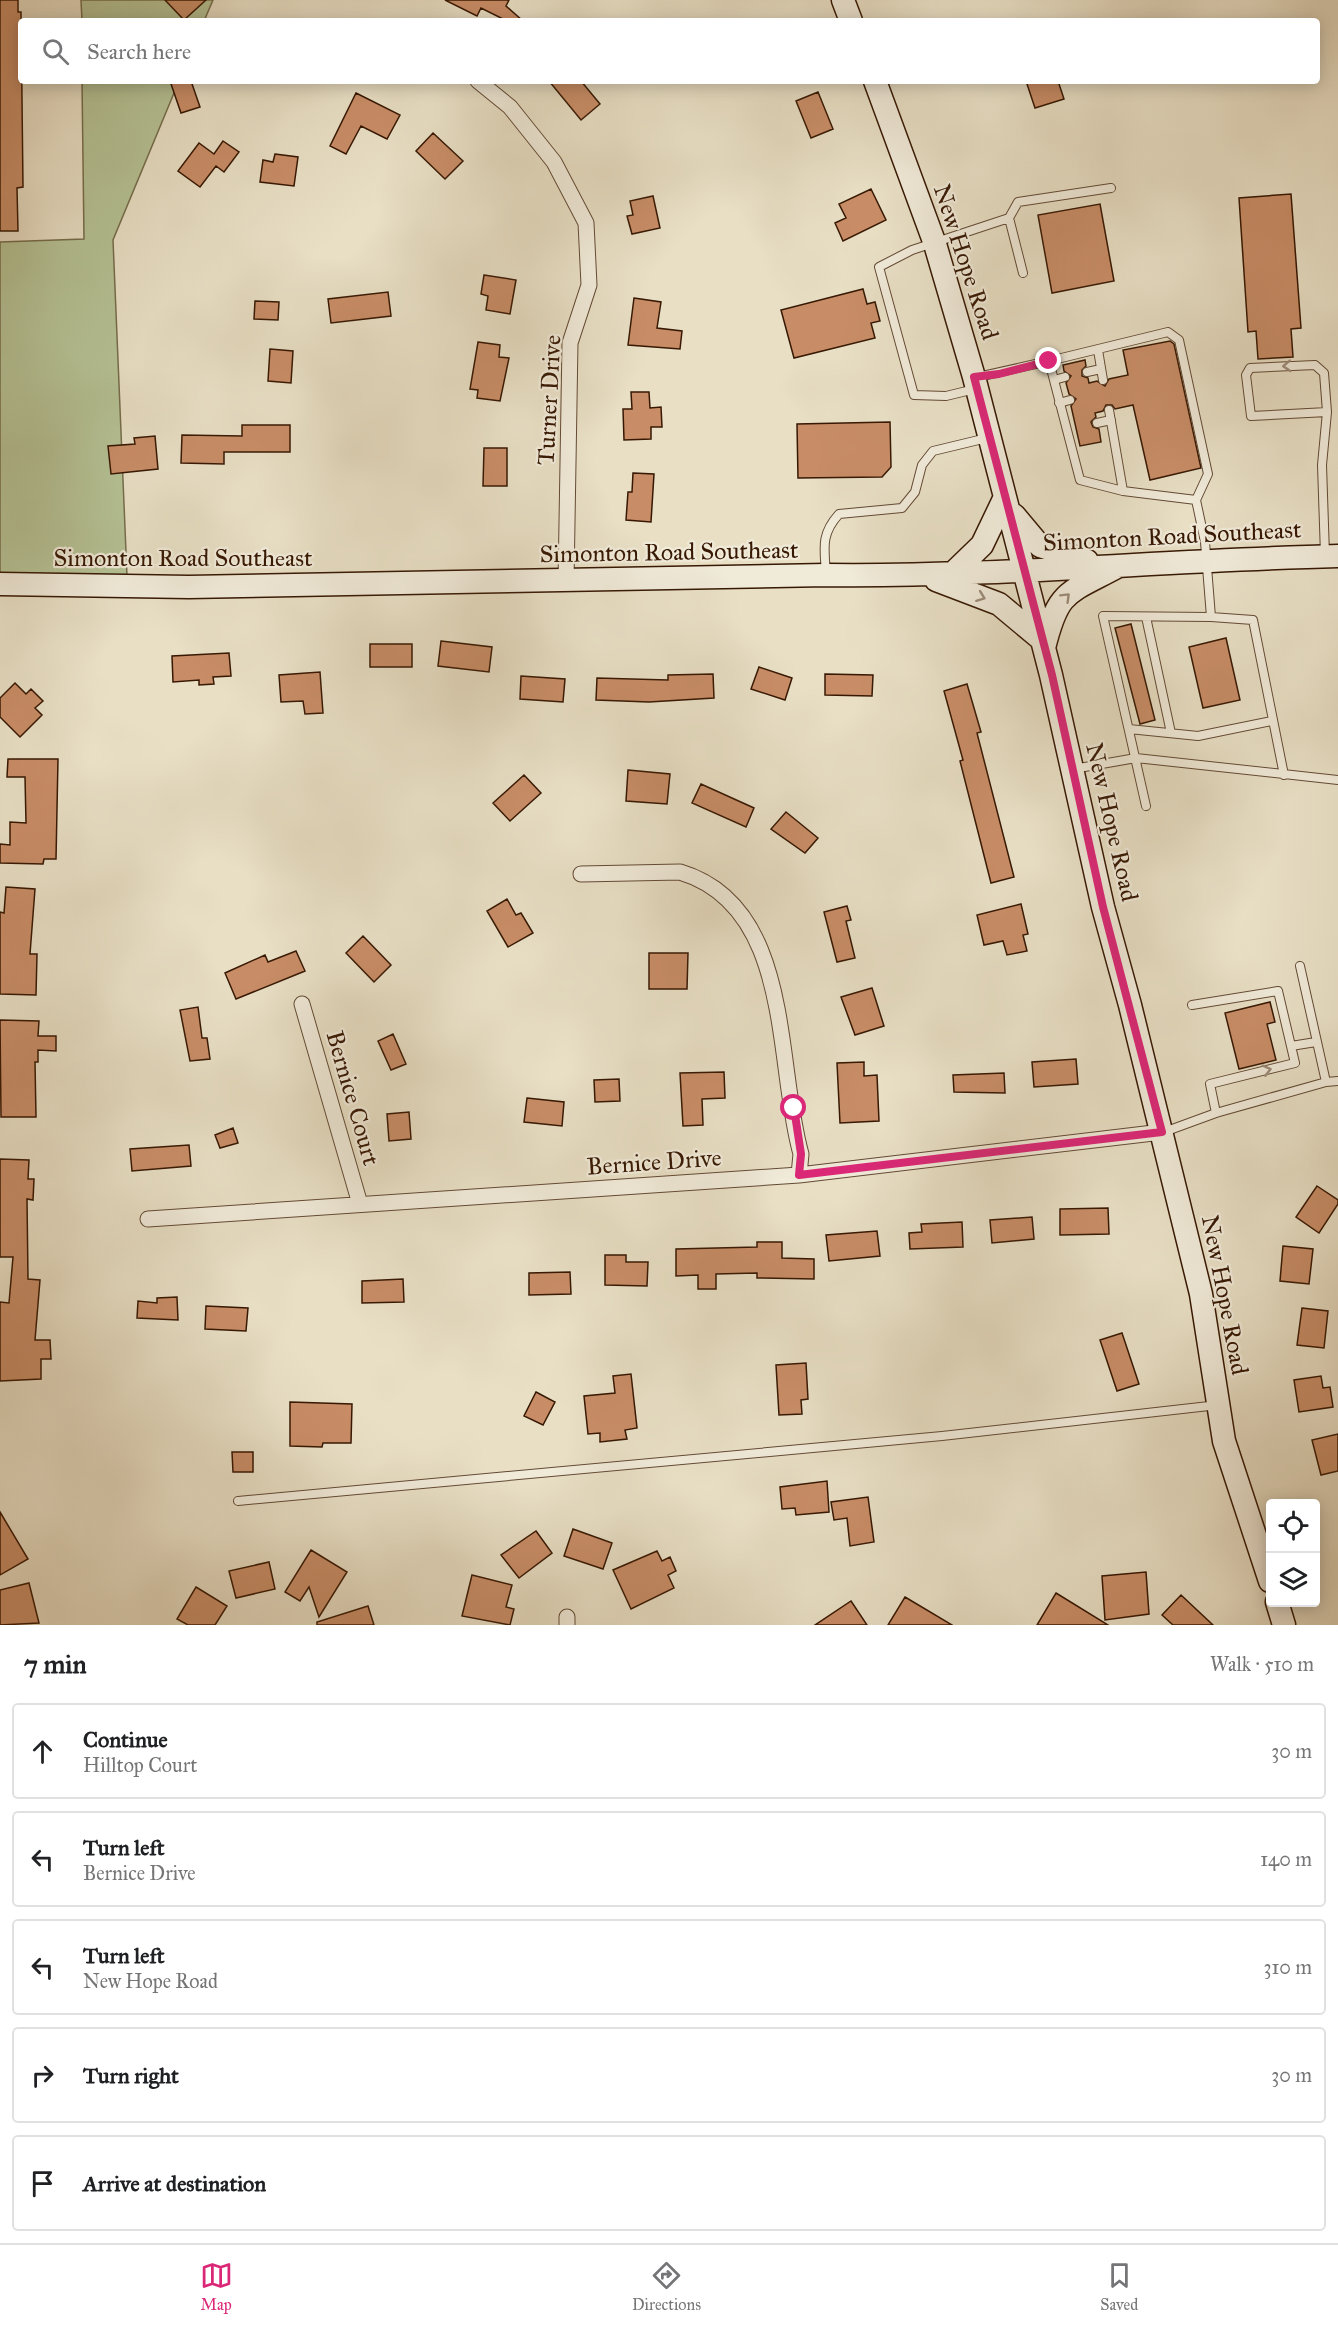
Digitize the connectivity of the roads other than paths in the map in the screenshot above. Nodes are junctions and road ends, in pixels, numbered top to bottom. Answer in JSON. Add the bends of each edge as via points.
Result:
{"nodes":[{"id":1,"x":843,"y":0,"type":"edge"},
{"id":2,"x":850,"y":18,"type":"edge"},
{"id":3,"x":482,"y":84,"type":"edge"},
{"id":4,"x":876,"y":84,"type":"edge"},
{"id":5,"x":1111,"y":188,"type":"dead end"},
{"id":6,"x":1009,"y":218,"type":"junction"},
{"id":7,"x":935,"y":244,"type":"junction"},
{"id":8,"x":1023,"y":273,"type":"dead end"},
{"id":9,"x":1098,"y":350,"type":"junction"},
{"id":10,"x":1049,"y":361,"type":"junction"},
{"id":11,"x":1101,"y":369,"type":"junction"},
{"id":12,"x":1087,"y":372,"type":"dead end"},
{"id":13,"x":1065,"y":377,"type":"dead end"},
{"id":14,"x":1054,"y":380,"type":"junction"},
{"id":15,"x":1103,"y":380,"type":"dead end"},
{"id":16,"x":975,"y":383,"type":"junction"},
{"id":17,"x":1070,"y":400,"type":"dead end"},
{"id":18,"x":1059,"y":403,"type":"junction"},
{"id":19,"x":1109,"y":410,"type":"dead end"},
{"id":20,"x":1327,"y":412,"type":"junction"},
{"id":21,"x":1111,"y":420,"type":"junction"},
{"id":22,"x":1097,"y":423,"type":"dead end"},
{"id":23,"x":1076,"y":427,"type":"dead end"},
{"id":24,"x":1065,"y":429,"type":"junction"},
{"id":25,"x":989,"y":438,"type":"junction"},
{"id":26,"x":1123,"y":490,"type":"junction"},
{"id":27,"x":1196,"y":500,"type":"junction"},
{"id":28,"x":1006,"y":501,"type":"junction"},
{"id":29,"x":1332,"y":556,"type":"edge"},
{"id":30,"x":1207,"y":560,"type":"junction"},
{"id":31,"x":1112,"y":566,"type":"junction"},
{"id":32,"x":1023,"y":570,"type":"junction"},
{"id":33,"x":826,"y":575,"type":"junction"},
{"id":34,"x":951,"y":575,"type":"junction"},
{"id":35,"x":926,"y":576,"type":"junction"},
{"id":36,"x":566,"y":582,"type":"junction"},
{"id":37,"x":0,"y":584,"type":"edge"},
{"id":38,"x":1146,"y":616,"type":"junction"},
{"id":39,"x":1210,"y":617,"type":"junction"},
{"id":40,"x":1042,"y":644,"type":"junction"},
{"id":41,"x":1272,"y":721,"type":"junction"},
{"id":42,"x":1129,"y":729,"type":"junction"},
{"id":43,"x":1171,"y":733,"type":"junction"},
{"id":44,"x":1136,"y":758,"type":"junction"},
{"id":45,"x":1072,"y":770,"type":"junction"},
{"id":46,"x":1284,"y":775,"type":"junction"},
{"id":47,"x":1338,"y":780,"type":"edge"},
{"id":48,"x":1146,"y":806,"type":"dead end"},
{"id":49,"x":581,"y":874,"type":"dead end"},
{"id":50,"x":1299,"y":966,"type":"dead end"},
{"id":51,"x":302,"y":1004,"type":"dead end"},
{"id":52,"x":1192,"y":1005,"type":"dead end"},
{"id":53,"x":1316,"y":1042,"type":"junction"},
{"id":54,"x":1291,"y":1046,"type":"junction"},
{"id":55,"x":1338,"y":1081,"type":"edge"},
{"id":56,"x":1326,"y":1082,"type":"junction"},
{"id":57,"x":1216,"y":1113,"type":"junction"},
{"id":58,"x":1162,"y":1132,"type":"junction"},
{"id":59,"x":799,"y":1175,"type":"junction"},
{"id":60,"x":360,"y":1204,"type":"junction"},
{"id":61,"x":148,"y":1219,"type":"dead end"},
{"id":62,"x":1219,"y":1405,"type":"junction"},
{"id":63,"x":238,"y":1501,"type":"dead end"},
{"id":64,"x":1266,"y":1569,"type":"edge"},
{"id":65,"x":1279,"y":1607,"type":"edge"},
{"id":66,"x":1284,"y":1625,"type":"edge"}],
"edges":[{"from":1,"to":2,"type":"street"},
{"from":3,"to":36,"type":"street","name":"Turner Drive","via":[[510,107],[554,162],[586,223],[589,285],[570,343]]},
{"from":4,"to":7,"type":"street","name":"New Hope Road"},
{"from":5,"to":6,"type":"lane","via":[[1018,202]]},
{"from":6,"to":7,"type":"lane"},
{"from":6,"to":8,"type":"lane"},
{"from":7,"to":16,"type":"street","name":"New Hope Road"},
{"from":7,"to":16,"type":"lane","via":[[912,250],[879,267],[908,375],[914,395],[946,396]]},
{"from":9,"to":10,"type":"lane"},
{"from":9,"to":11,"type":"lane"},
{"from":9,"to":27,"type":"lane","via":[[1168,332],[1179,340],[1208,474]]},
{"from":10,"to":14,"type":"lane"},
{"from":10,"to":16,"type":"lane"},
{"from":11,"to":12,"type":"lane"},
{"from":11,"to":15,"type":"lane"},
{"from":13,"to":14,"type":"lane"},
{"from":14,"to":18,"type":"lane"},
{"from":16,"to":25,"type":"street","name":"New Hope Road"},
{"from":17,"to":18,"type":"lane"},
{"from":18,"to":24,"type":"lane"},
{"from":19,"to":21,"type":"lane"},
{"from":20,"to":20,"type":"lane","one_way":true,"via":[[1324,373],[1316,365],[1250,368],[1246,375],[1251,416]]},
{"from":20,"to":29,"type":"lane","via":[[1322,465]]},
{"from":21,"to":22,"type":"lane"},
{"from":21,"to":26,"type":"lane"},
{"from":23,"to":24,"type":"lane"},
{"from":24,"to":26,"type":"lane","via":[[1080,480]]},
{"from":25,"to":28,"type":"street","name":"New Hope Road"},
{"from":25,"to":33,"type":"lane","via":[[933,451],[922,465],[915,492],[902,508],[839,514],[827,527]]},
{"from":26,"to":27,"type":"lane"},
{"from":27,"to":30,"type":"lane"},
{"from":28,"to":31,"type":"street","via":[[1040,546]]},
{"from":28,"to":32,"type":"street","name":"New Hope Road"},
{"from":28,"to":34,"type":"street","via":[[982,545]]},
{"from":29,"to":30,"type":"street","name":"Simonton Road Southeast"},
{"from":30,"to":31,"type":"street","name":"Simonton Road Southeast"},
{"from":30,"to":39,"type":"lane"},
{"from":31,"to":32,"type":"street","name":"Simonton Road Southeast"},
{"from":40,"to":31,"type":"street","one_way":true,"via":[[1067,593]]},
{"from":32,"to":34,"type":"street","name":"Simonton Road Southeast"},
{"from":32,"to":40,"type":"street","name":"New Hope Road"},
{"from":33,"to":35,"type":"street","name":"Simonton Road Southeast"},
{"from":33,"to":36,"type":"street","name":"Simonton Road Southeast"},
{"from":34,"to":35,"type":"street","name":"Simonton Road Southeast"},
{"from":35,"to":40,"type":"street","one_way":true,"via":[[999,604]]},
{"from":36,"to":37,"type":"street","name":"Simonton Road Southeast","via":[[189,587]]},
{"from":38,"to":39,"type":"lane"},
{"from":38,"to":42,"type":"lane","via":[[1103,616]]},
{"from":38,"to":43,"type":"lane"},
{"from":39,"to":41,"type":"lane","via":[[1252,620]]},
{"from":40,"to":45,"type":"street","name":"New Hope Road"},
{"from":41,"to":43,"type":"lane","via":[[1198,736]]},
{"from":41,"to":46,"type":"lane"},
{"from":42,"to":43,"type":"lane"},
{"from":42,"to":44,"type":"lane"},
{"from":44,"to":45,"type":"lane"},
{"from":44,"to":46,"type":"lane"},
{"from":44,"to":48,"type":"lane"},
{"from":45,"to":58,"type":"street","name":"New Hope Road"},
{"from":46,"to":47,"type":"lane"},
{"from":49,"to":59,"type":"street","via":[[692,875],[718,890],[748,923],[775,995],[801,1154]]},
{"from":50,"to":53,"type":"lane"},
{"from":51,"to":60,"type":"street","name":"Bernice Court"},
{"from":52,"to":54,"type":"lane","via":[[1278,991]]},
{"from":53,"to":54,"type":"lane"},
{"from":53,"to":56,"type":"lane"},
{"from":57,"to":54,"type":"lane","one_way":true,"via":[[1210,1084],[1295,1063]]},
{"from":55,"to":56,"type":"lane"},
{"from":56,"to":57,"type":"lane"},
{"from":57,"to":58,"type":"lane"},
{"from":58,"to":59,"type":"street","name":"Bernice Drive"},
{"from":58,"to":62,"type":"street","name":"New Hope Road","via":[[1201,1294]]},
{"from":59,"to":60,"type":"street","name":"Bernice Drive"},
{"from":60,"to":61,"type":"street","name":"Bernice Drive"},
{"from":62,"to":63,"type":"lane","via":[[930,1437]]},
{"from":62,"to":64,"type":"street","name":"New Hope Road","via":[[1224,1441]]},
{"from":65,"to":66,"type":"street"}]}
